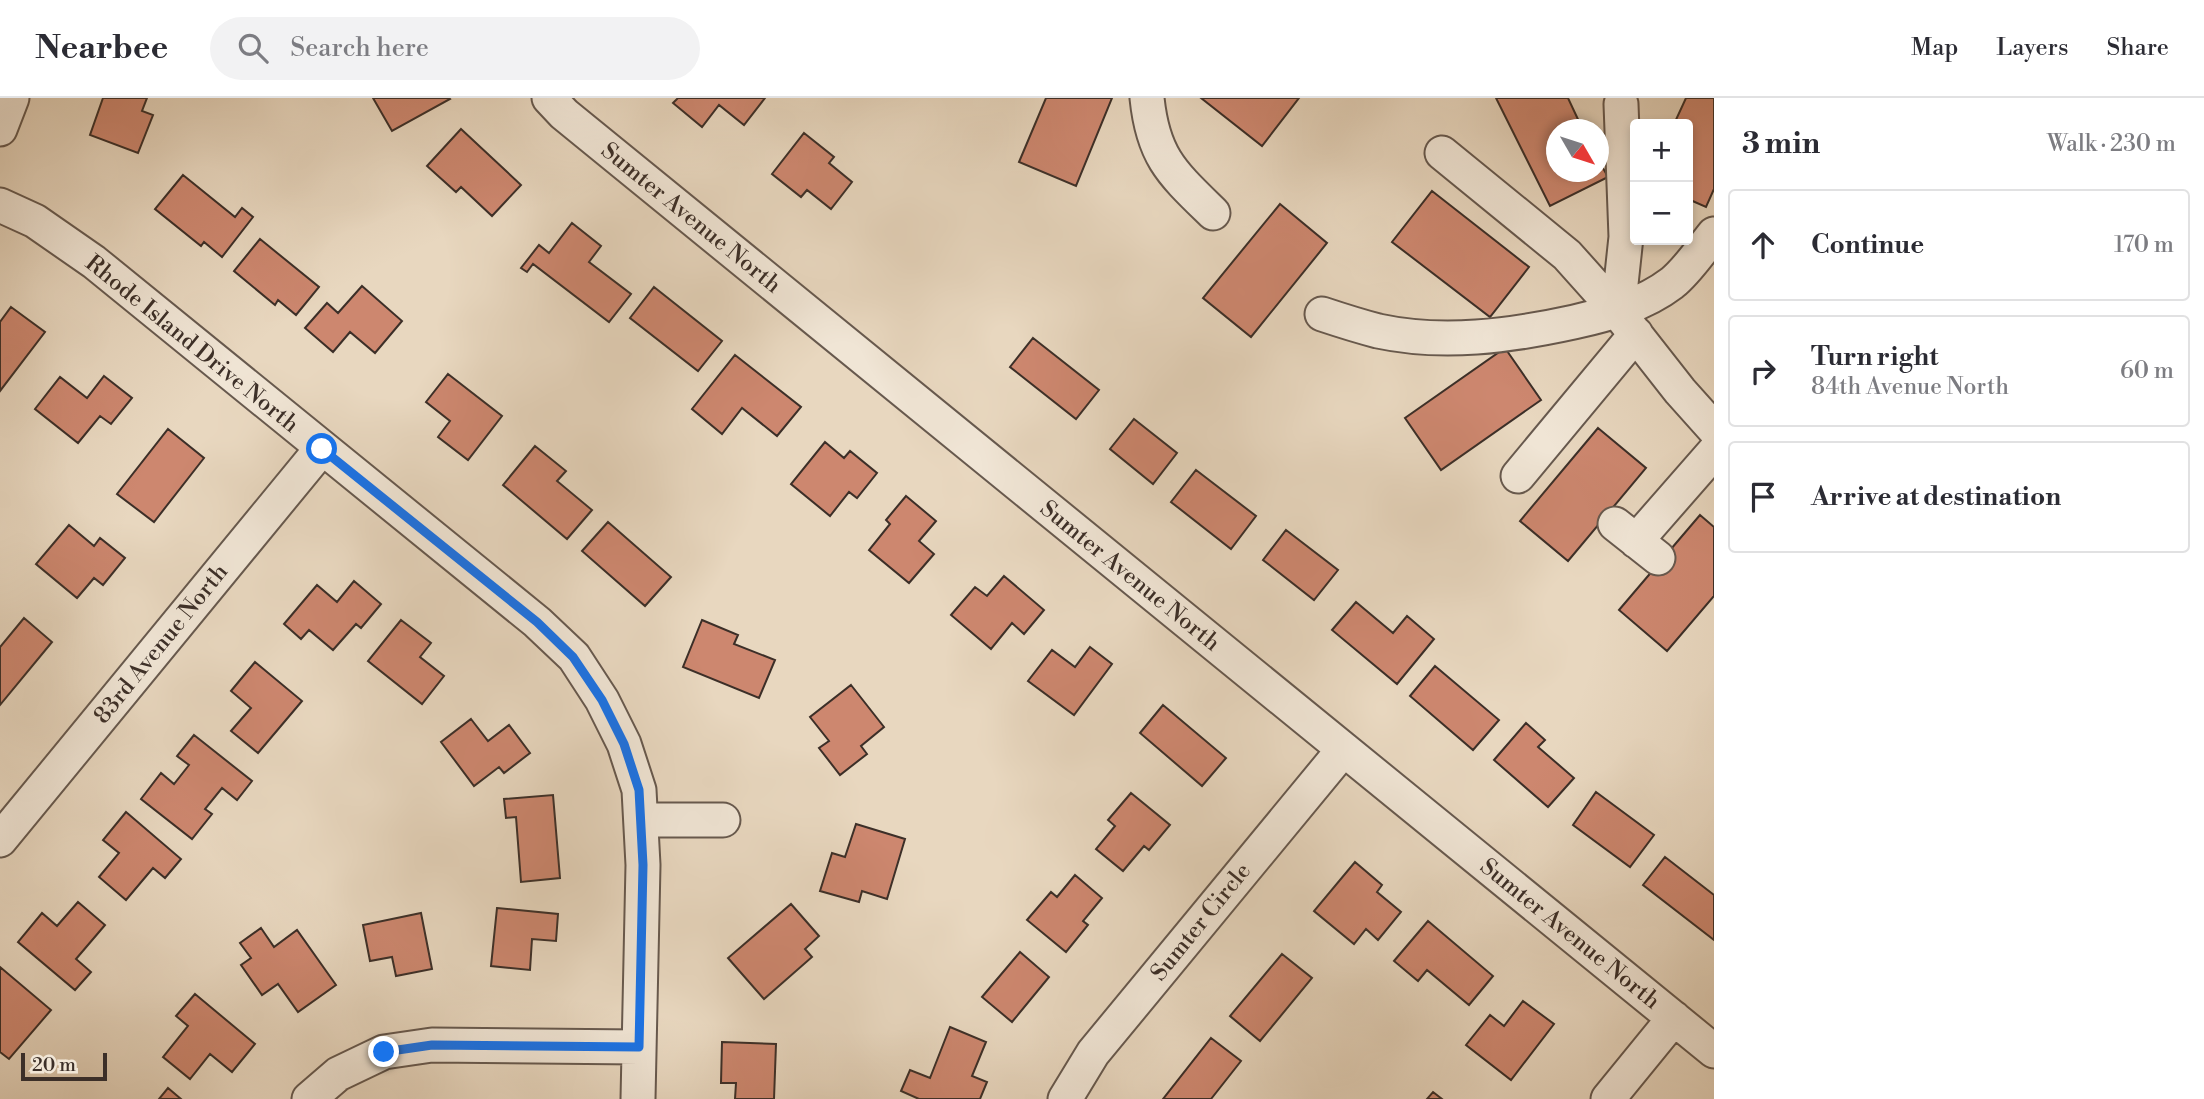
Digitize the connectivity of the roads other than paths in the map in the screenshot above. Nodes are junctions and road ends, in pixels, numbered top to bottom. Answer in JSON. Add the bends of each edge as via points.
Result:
{"nodes":[{"id":1,"x":12,"y":98,"type":"edge"},
{"id":2,"x":549,"y":98,"type":"edge"},
{"id":3,"x":1147,"y":98,"type":"edge"},
{"id":4,"x":1621,"y":104,"type":"dead end"},
{"id":5,"x":0,"y":129,"type":"edge"},
{"id":6,"x":1442,"y":153,"type":"dead end"},
{"id":7,"x":0,"y":205,"type":"edge"},
{"id":8,"x":1213,"y":213,"type":"dead end"},
{"id":9,"x":1714,"y":234,"type":"edge"},
{"id":10,"x":1322,"y":314,"type":"dead end"},
{"id":11,"x":1627,"y":323,"type":"junction"},
{"id":12,"x":1714,"y":429,"type":"edge"},
{"id":13,"x":322,"y":449,"type":"junction"},
{"id":14,"x":1714,"y":452,"type":"edge"},
{"id":15,"x":1518,"y":476,"type":"dead end"},
{"id":16,"x":1636,"y":541,"type":"dead end"},
{"id":17,"x":1343,"y":750,"type":"junction"},
{"id":18,"x":642,"y":820,"type":"junction"},
{"id":19,"x":723,"y":820,"type":"dead end"},
{"id":20,"x":0,"y":840,"type":"edge"},
{"id":21,"x":1674,"y":1018,"type":"junction"},
{"id":22,"x":639,"y":1047,"type":"junction"},
{"id":23,"x":1714,"y":1051,"type":"edge"},
{"id":24,"x":309,"y":1099,"type":"edge"},
{"id":25,"x":638,"y":1099,"type":"edge"},
{"id":26,"x":1065,"y":1099,"type":"edge"},
{"id":27,"x":1608,"y":1099,"type":"edge"}],
"edges":[{"from":1,"to":5,"type":"street"},
{"from":2,"to":17,"type":"street","name":"Sumter Avenue North"},
{"from":3,"to":8,"type":"street","via":[[1150,126],[1160,153]]},
{"from":4,"to":11,"type":"street"},
{"from":6,"to":11,"type":"street","via":[[1567,255]]},
{"from":7,"to":13,"type":"street","name":"Rhode Island Drive North","via":[[35,221],[94,262]]},
{"from":9,"to":11,"type":"street","via":[[1674,281]]},
{"from":10,"to":11,"type":"street","via":[[1379,331],[1476,339],[1563,324]]},
{"from":11,"to":12,"type":"street"},
{"from":11,"to":15,"type":"street"},
{"from":13,"to":18,"type":"street","name":"Rhode Island Drive North","via":[[537,622],[573,657],[624,744],[639,790]]},
{"from":13,"to":20,"type":"street","name":"83rd Avenue North"},
{"from":14,"to":16,"type":"street"},
{"from":17,"to":21,"type":"street","name":"Sumter Avenue North"},
{"from":17,"to":26,"type":"street","name":"Sumter Circle","via":[[1093,1053]]},
{"from":18,"to":19,"type":"street"},
{"from":18,"to":22,"type":"street","name":"Rhode Island Drive North"},
{"from":21,"to":23,"type":"street","name":"Sumter Avenue North"},
{"from":21,"to":27,"type":"street"},
{"from":22,"to":24,"type":"street","via":[[432,1045],[384,1052],[338,1074]]},
{"from":22,"to":25,"type":"street","name":"Rhode Island Drive North"}]}
